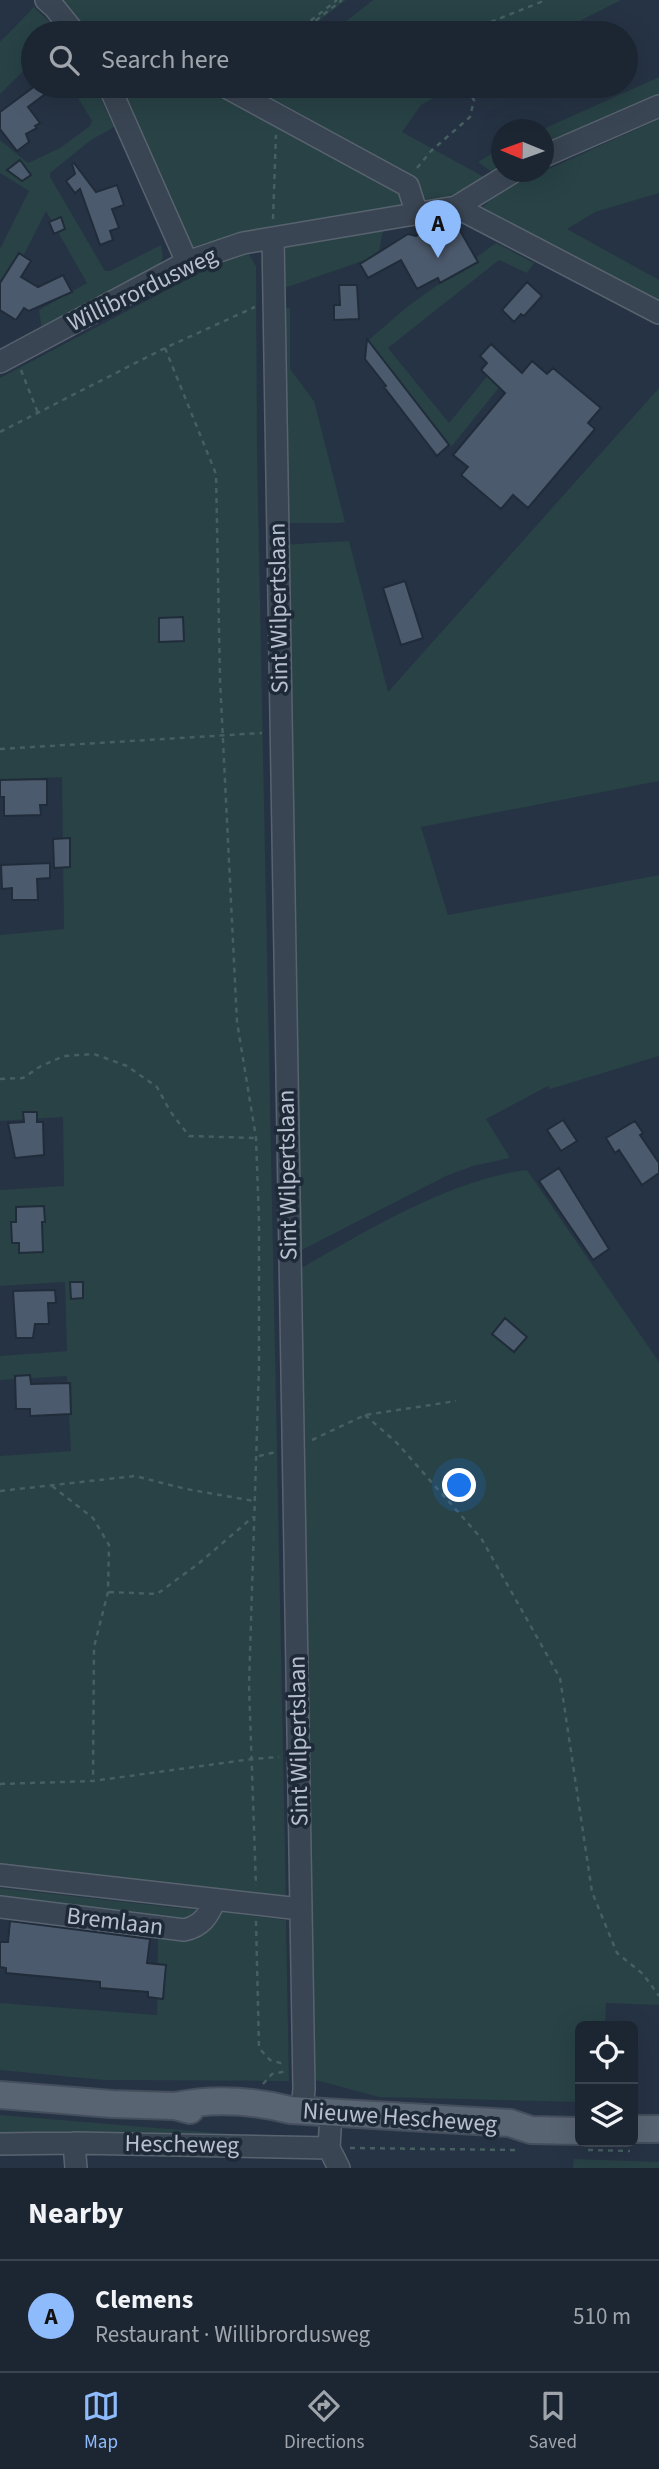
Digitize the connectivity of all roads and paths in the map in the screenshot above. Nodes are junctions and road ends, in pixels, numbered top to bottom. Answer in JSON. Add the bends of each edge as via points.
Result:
{"nodes":[{"id":1,"x":46,"y":0,"type":"edge"},
{"id":2,"x":340,"y":0,"type":"edge"},
{"id":3,"x":546,"y":0,"type":"edge"},
{"id":4,"x":65,"y":21,"type":"edge"},
{"id":5,"x":313,"y":21,"type":"edge"},
{"id":6,"x":493,"y":21,"type":"edge"},
{"id":7,"x":114,"y":98,"type":"edge"},
{"id":8,"x":246,"y":98,"type":"edge"},
{"id":9,"x":473,"y":98,"type":"edge"},
{"id":10,"x":659,"y":106,"type":"edge"},
{"id":11,"x":276,"y":114,"type":"junction"},
{"id":12,"x":554,"y":152,"type":"edge"},
{"id":13,"x":497,"y":182,"type":"edge"},
{"id":14,"x":402,"y":183,"type":"junction"},
{"id":15,"x":456,"y":207,"type":"junction"},
{"id":16,"x":417,"y":215,"type":"junction"},
{"id":17,"x":272,"y":238,"type":"junction"},
{"id":18,"x":187,"y":262,"type":"junction"},
{"id":19,"x":272,"y":299,"type":"junction"},
{"id":20,"x":659,"y":313,"type":"edge"},
{"id":21,"x":165,"y":348,"type":"junction"},
{"id":22,"x":4,"y":359,"type":"edge"},
{"id":23,"x":38,"y":413,"type":"junction"},
{"id":24,"x":0,"y":432,"type":"edge"},
{"id":25,"x":281,"y":732,"type":"junction"},
{"id":26,"x":222,"y":735,"type":"junction"},
{"id":27,"x":0,"y":750,"type":"edge"},
{"id":28,"x":0,"y":1079,"type":"edge"},
{"id":29,"x":256,"y":1138,"type":"junction"},
{"id":30,"x":456,"y":1401,"type":"dead end"},
{"id":31,"x":365,"y":1415,"type":"junction"},
{"id":32,"x":293,"y":1449,"type":"junction"},
{"id":33,"x":52,"y":1486,"type":"junction"},
{"id":34,"x":0,"y":1491,"type":"edge"},
{"id":35,"x":254,"y":1501,"type":"junction"},
{"id":36,"x":253,"y":1517,"type":"junction"},
{"id":37,"x":108,"y":1592,"type":"junction"},
{"id":38,"x":298,"y":1756,"type":"junction"},
{"id":39,"x":252,"y":1759,"type":"junction"},
{"id":40,"x":93,"y":1781,"type":"junction"},
{"id":41,"x":0,"y":1784,"type":"edge"},
{"id":42,"x":0,"y":1875,"type":"edge"},
{"id":43,"x":256,"y":1889,"type":"dead end"},
{"id":44,"x":215,"y":1900,"type":"junction"},
{"id":45,"x":0,"y":1907,"type":"edge"},
{"id":46,"x":300,"y":1909,"type":"junction"},
{"id":47,"x":256,"y":1921,"type":"dead end"},
{"id":48,"x":659,"y":1996,"type":"edge"},
{"id":49,"x":287,"y":2071,"type":"dead end"},
{"id":50,"x":0,"y":2095,"type":"edge"},
{"id":51,"x":296,"y":2110,"type":"junction"},
{"id":52,"x":331,"y":2113,"type":"junction"},
{"id":53,"x":575,"y":2119,"type":"edge"},
{"id":54,"x":510,"y":2123,"type":"junction"},
{"id":55,"x":659,"y":2129,"type":"edge"},
{"id":56,"x":575,"y":2139,"type":"edge"},
{"id":57,"x":638,"y":2139,"type":"edge"},
{"id":58,"x":75,"y":2143,"type":"junction"},
{"id":59,"x":0,"y":2144,"type":"edge"},
{"id":60,"x":329,"y":2148,"type":"junction"},
{"id":61,"x":517,"y":2150,"type":"dead end"},
{"id":62,"x":76,"y":2168,"type":"edge"},
{"id":63,"x":339,"y":2168,"type":"edge"}],
"edges":[{"from":1,"to":4,"type":"street"},
{"from":2,"to":5,"type":"path"},
{"from":3,"to":6,"type":"path"},
{"from":7,"to":18,"type":"street"},
{"from":8,"to":11,"type":"street"},
{"from":9,"to":14,"type":"path","via":[[470,117]]},
{"from":10,"to":12,"type":"street"},
{"from":11,"to":14,"type":"street"},
{"from":11,"to":17,"type":"path"},
{"from":13,"to":15,"type":"street","name":"Willibrordusweg"},
{"from":14,"to":16,"type":"street","via":[[408,187]]},
{"from":15,"to":16,"type":"street","name":"Willibrordusweg"},
{"from":15,"to":20,"type":"street"},
{"from":16,"to":17,"type":"street","name":"Willibrordusweg"},
{"from":17,"to":18,"type":"street","name":"Willibrordusweg"},
{"from":17,"to":19,"type":"street","name":"Sint Wilpertslaan"},
{"from":18,"to":22,"type":"street","name":"Willibrordusweg"},
{"from":19,"to":21,"type":"path"},
{"from":19,"to":25,"type":"street","name":"Sint Wilpertslaan"},
{"from":21,"to":23,"type":"path"},
{"from":21,"to":26,"type":"path","via":[[216,474]]},
{"from":22,"to":23,"type":"path"},
{"from":23,"to":24,"type":"path"},
{"from":25,"to":26,"type":"path"},
{"from":25,"to":32,"type":"street","name":"Sint Wilpertslaan"},
{"from":26,"to":27,"type":"path"},
{"from":26,"to":29,"type":"path","via":[[237,1022]]},
{"from":28,"to":29,"type":"path","via":[[23,1078],[64,1056],[94,1054],[127,1066],[156,1087],[189,1136]]},
{"from":29,"to":35,"type":"path","via":[[259,1366]]},
{"from":30,"to":31,"type":"path"},
{"from":31,"to":32,"type":"path"},
{"from":31,"to":48,"type":"path","via":[[397,1443],[481,1538],[560,1678],[592,1892],[617,1953],[643,1974]]},
{"from":32,"to":38,"type":"street","name":"Sint Wilpertslaan"},
{"from":33,"to":34,"type":"path"},
{"from":33,"to":35,"type":"path","via":[[135,1476]]},
{"from":33,"to":37,"type":"path","via":[[93,1518],[109,1545]]},
{"from":35,"to":36,"type":"path"},
{"from":36,"to":37,"type":"path","via":[[157,1594]]},
{"from":36,"to":39,"type":"path"},
{"from":37,"to":40,"type":"path","via":[[94,1647]]},
{"from":38,"to":39,"type":"path"},
{"from":38,"to":46,"type":"street","name":"Sint Wilpertslaan"},
{"from":39,"to":40,"type":"path"},
{"from":39,"to":43,"type":"path"},
{"from":40,"to":41,"type":"path"},
{"from":42,"to":44,"type":"street","name":"Bremlaan"},
{"from":44,"to":45,"type":"street","name":"Bremlaan","via":[[208,1917],[184,1930]]},
{"from":44,"to":46,"type":"street","name":"Bremlaan"},
{"from":46,"to":51,"type":"street","name":"Sint Wilpertslaan","via":[[304,2089]]},
{"from":47,"to":49,"type":"path","via":[[260,2048],[270,2060],[287,2065]]},
{"from":50,"to":51,"type":"main road","name":"Nieuwe Hescheweg","via":[[175,2106],[199,2112]]},
{"from":51,"to":52,"type":"main road","name":"Nieuwe Hescheweg"},
{"from":52,"to":54,"type":"main road","name":"Nieuwe Hescheweg"},
{"from":52,"to":60,"type":"street"},
{"from":53,"to":54,"type":"main road","name":"Nieuwe Hescheweg","via":[[531,2115]]},
{"from":54,"to":56,"type":"main road","name":"Nieuwe Hescheweg"},
{"from":55,"to":57,"type":"main road"},
{"from":58,"to":59,"type":"street","name":"Hescheweg"},
{"from":58,"to":60,"type":"street","name":"Hescheweg"},
{"from":58,"to":62,"type":"street"},
{"from":60,"to":61,"type":"path","name":"Nieuwe Hescheweg"},
{"from":60,"to":63,"type":"street"}]}
